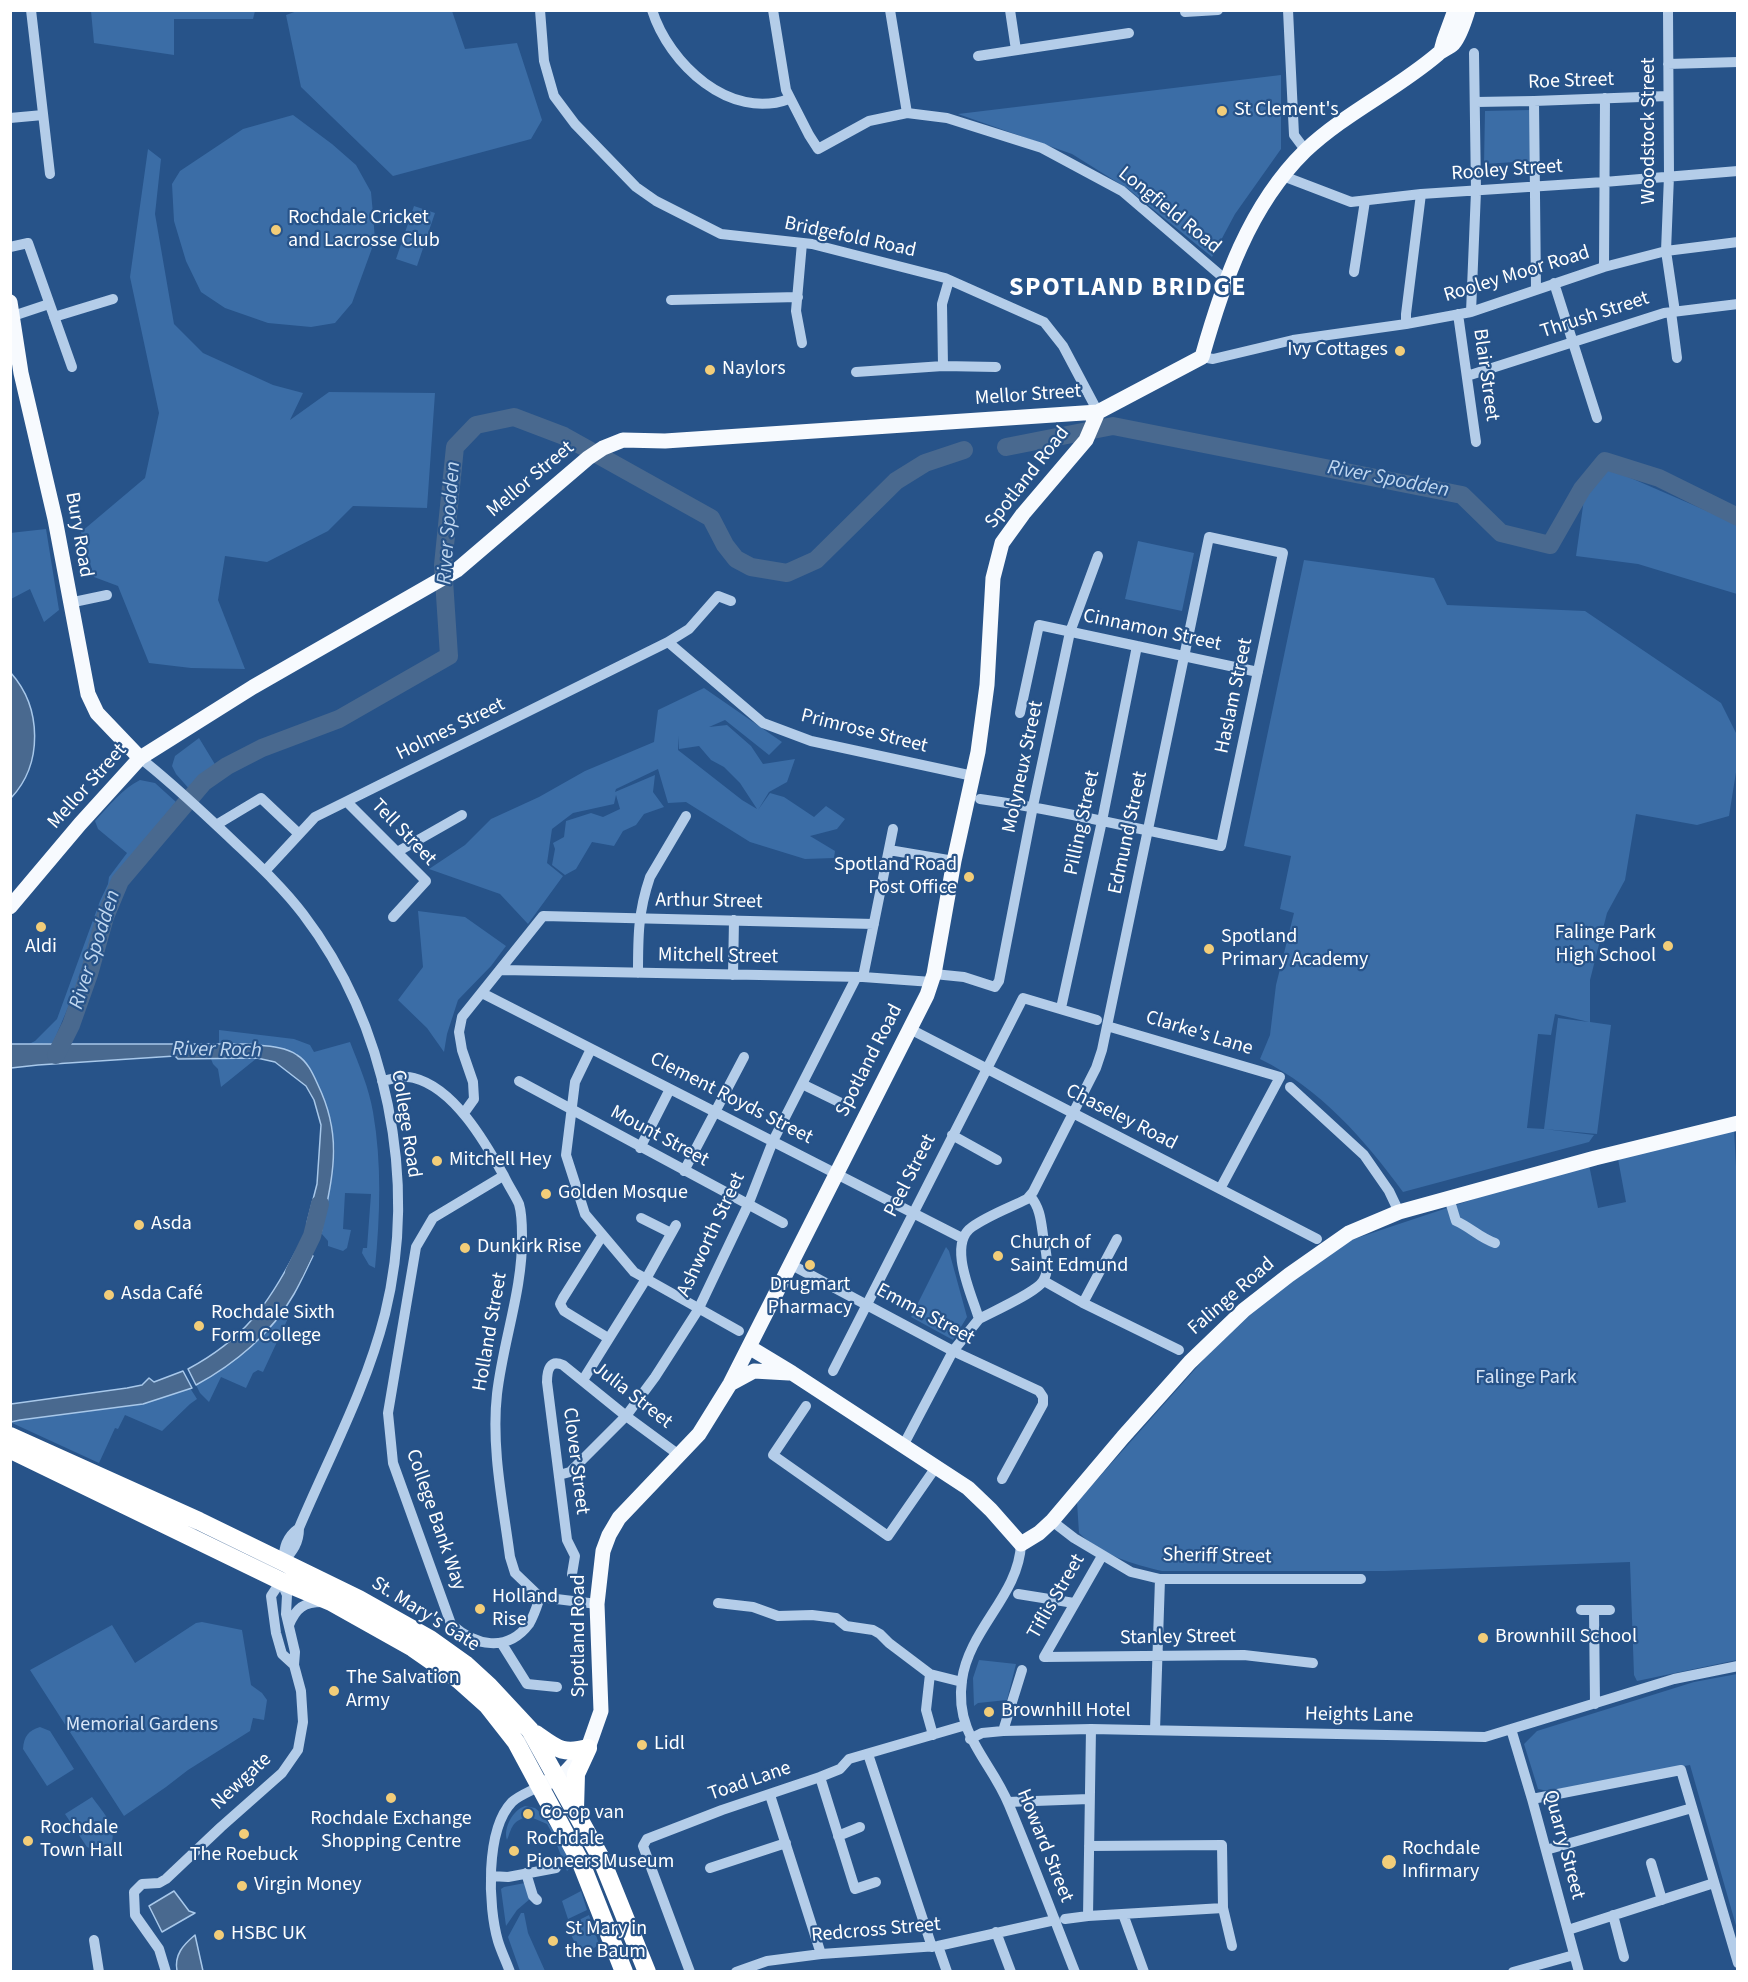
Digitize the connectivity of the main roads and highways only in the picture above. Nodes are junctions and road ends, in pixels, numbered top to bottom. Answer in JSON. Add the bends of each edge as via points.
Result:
{"nodes":[{"id":1,"x":1455,"y":10,"type":"edge"},
{"id":2,"x":1468,"y":10,"type":"edge"},
{"id":3,"x":1442,"y":51,"type":"junction"},
{"id":4,"x":11,"y":312,"type":"edge"},
{"id":5,"x":1096,"y":417,"type":"junction"},
{"id":6,"x":140,"y":758,"type":"junction"},
{"id":7,"x":10,"y":907,"type":"edge"},
{"id":8,"x":1737,"y":1123,"type":"edge"},
{"id":9,"x":749,"y":1347,"type":"junction"},
{"id":10,"x":792,"y":1373,"type":"junction"},
{"id":11,"x":730,"y":1384,"type":"junction"},
{"id":12,"x":10,"y":1436,"type":"edge"},
{"id":13,"x":10,"y":1450,"type":"edge"},
{"id":14,"x":32,"y":1454,"type":"junction"},
{"id":15,"x":530,"y":1730,"type":"junction"},
{"id":16,"x":588,"y":1748,"type":"junction"},
{"id":17,"x":557,"y":1777,"type":"junction"},
{"id":18,"x":540,"y":1786,"type":"junction"},
{"id":19,"x":575,"y":1811,"type":"junction"},
{"id":20,"x":624,"y":1971,"type":"edge"},
{"id":21,"x":647,"y":1971,"type":"edge"}],
"edges":[{"from":1,"to":3,"type":"main road"},
{"from":2,"to":3,"type":"main road","via":[[1452,44]]},
{"from":3,"to":5,"type":"main road","via":[[1340,123],[1283,176],[1249,226],[1226,280],[1202,357]]},
{"from":4,"to":6,"type":"main road","name":"Bury Road","via":[[88,694],[97,713]]},
{"from":5,"to":6,"type":"main road","name":"Mellor Street","via":[[665,441],[623,440],[588,458],[457,570],[257,685]]},
{"from":5,"to":9,"type":"main road","name":"Spotland Road","via":[[1086,440],[1002,543],[993,578],[987,685],[973,776],[933,978]]},
{"from":6,"to":7,"type":"main road","name":"Mellor Street"},
{"from":8,"to":10,"type":"main road","name":"Falinge Road","via":[[1399,1212],[1349,1233],[1246,1308],[1190,1362],[1052,1521],[1021,1544],[968,1488]]},
{"from":9,"to":10,"type":"main road"},
{"from":9,"to":11,"type":"main road","name":"Spotland Road"},
{"from":10,"to":11,"type":"main road","via":[[754,1371]]},
{"from":11,"to":16,"type":"main road","name":"Spotland Road","via":[[699,1434],[619,1518],[609,1535],[603,1551],[597,1604],[601,1711]]},
{"from":12,"to":14,"type":"highway"},
{"from":13,"to":14,"type":"highway"},
{"from":14,"to":15,"type":"highway","name":"St. Mary's Gate","via":[[117,1484],[385,1613],[430,1639],[473,1671]]},
{"from":14,"to":18,"type":"highway","name":"St. Mary's Gate","via":[[281,1581],[331,1602],[413,1648],[487,1705],[516,1742]]},
{"from":15,"to":16,"type":"highway","via":[[555,1747],[572,1752]]},
{"from":15,"to":17,"type":"highway","name":"St. Mary's Gate"},
{"from":16,"to":17,"type":"main road","name":"Spotland Road"},
{"from":16,"to":19,"type":"highway","via":[[576,1774]]},
{"from":17,"to":18,"type":"main road","name":"Spotland Road"},
{"from":17,"to":19,"type":"highway","name":"St. Mary's Gate"},
{"from":18,"to":20,"type":"highway","name":"St. Mary's Gate","via":[[581,1863]]},
{"from":19,"to":21,"type":"highway","name":"St. Mary's Gate","via":[[601,1858]]}]}
